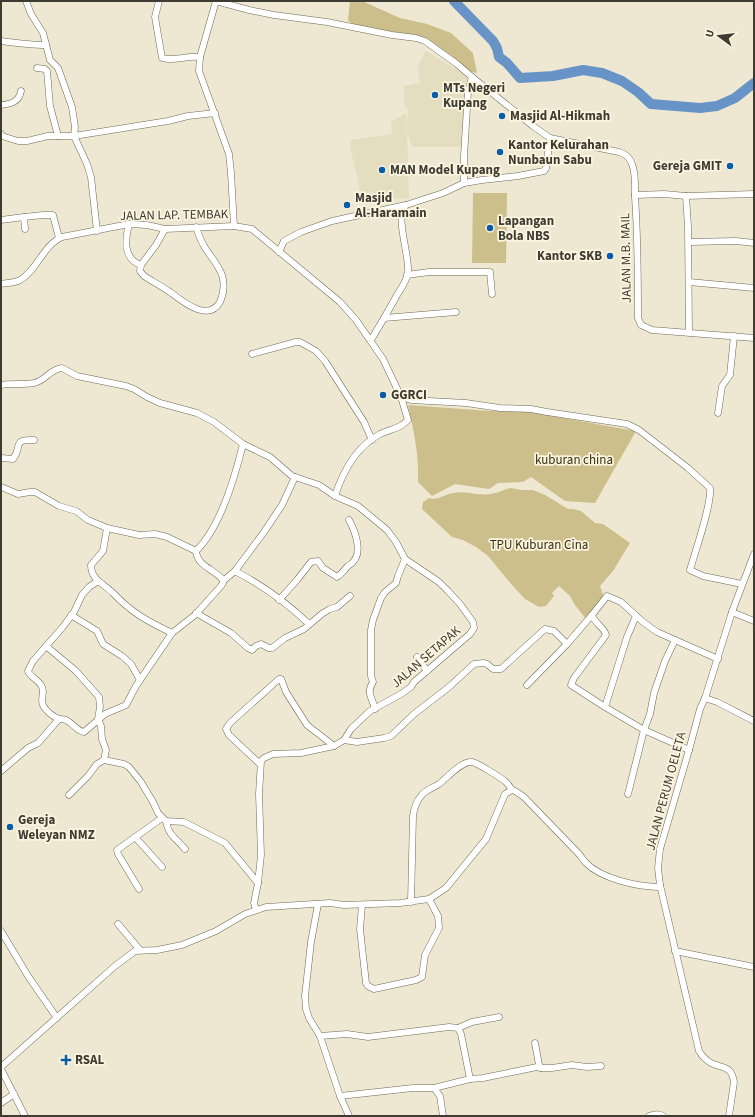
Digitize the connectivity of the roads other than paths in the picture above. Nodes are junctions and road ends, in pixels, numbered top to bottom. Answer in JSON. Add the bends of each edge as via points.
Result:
{"nodes":[{"id":1,"x":26,"y":1,"type":"edge"},
{"id":2,"x":159,"y":1,"type":"edge"},
{"id":3,"x":216,"y":1,"type":"edge"},
{"id":4,"x":1,"y":41,"type":"edge"},
{"id":5,"x":46,"y":45,"type":"junction"},
{"id":6,"x":200,"y":57,"type":"junction"},
{"id":7,"x":37,"y":68,"type":"dead end"},
{"id":8,"x":472,"y":77,"type":"junction"},
{"id":9,"x":21,"y":91,"type":"dead end"},
{"id":10,"x":1,"y":105,"type":"edge"},
{"id":11,"x":214,"y":113,"type":"junction"},
{"id":12,"x":1,"y":136,"type":"edge"},
{"id":13,"x":58,"y":136,"type":"junction"},
{"id":14,"x":74,"y":136,"type":"junction"},
{"id":15,"x":550,"y":138,"type":"junction"},
{"id":16,"x":464,"y":183,"type":"junction"},
{"id":17,"x":754,"y":194,"type":"edge"},
{"id":18,"x":635,"y":195,"type":"junction"},
{"id":19,"x":686,"y":196,"type":"junction"},
{"id":20,"x":406,"y":205,"type":"junction"},
{"id":21,"x":24,"y":217,"type":"junction"},
{"id":22,"x":1,"y":220,"type":"edge"},
{"id":23,"x":129,"y":224,"type":"junction"},
{"id":24,"x":234,"y":226,"type":"junction"},
{"id":25,"x":196,"y":227,"type":"junction"},
{"id":26,"x":25,"y":229,"type":"dead end"},
{"id":27,"x":165,"y":229,"type":"junction"},
{"id":28,"x":97,"y":231,"type":"junction"},
{"id":29,"x":59,"y":238,"type":"junction"},
{"id":30,"x":689,"y":242,"type":"junction"},
{"id":31,"x":754,"y":243,"type":"edge"},
{"id":32,"x":279,"y":252,"type":"junction"},
{"id":33,"x":141,"y":265,"type":"junction"},
{"id":34,"x":407,"y":275,"type":"junction"},
{"id":35,"x":689,"y":282,"type":"junction"},
{"id":36,"x":1,"y":284,"type":"edge"},
{"id":37,"x":754,"y":288,"type":"edge"},
{"id":38,"x":492,"y":294,"type":"dead end"},
{"id":39,"x":456,"y":312,"type":"dead end"},
{"id":40,"x":384,"y":318,"type":"junction"},
{"id":41,"x":689,"y":332,"type":"junction"},
{"id":42,"x":734,"y":336,"type":"junction"},
{"id":43,"x":754,"y":338,"type":"edge"},
{"id":44,"x":371,"y":340,"type":"junction"},
{"id":45,"x":252,"y":354,"type":"dead end"},
{"id":46,"x":1,"y":385,"type":"edge"},
{"id":47,"x":401,"y":397,"type":"junction"},
{"id":48,"x":718,"y":413,"type":"dead end"},
{"id":49,"x":34,"y":440,"type":"dead end"},
{"id":50,"x":372,"y":440,"type":"junction"},
{"id":51,"x":243,"y":444,"type":"junction"},
{"id":52,"x":1,"y":458,"type":"edge"},
{"id":53,"x":295,"y":477,"type":"junction"},
{"id":54,"x":1,"y":487,"type":"edge"},
{"id":55,"x":335,"y":496,"type":"junction"},
{"id":56,"x":349,"y":520,"type":"dead end"},
{"id":57,"x":106,"y":528,"type":"junction"},
{"id":58,"x":196,"y":551,"type":"junction"},
{"id":59,"x":754,"y":554,"type":"edge"},
{"id":60,"x":406,"y":559,"type":"junction"},
{"id":61,"x":236,"y":571,"type":"junction"},
{"id":62,"x":98,"y":581,"type":"junction"},
{"id":63,"x":223,"y":581,"type":"junction"},
{"id":64,"x":742,"y":584,"type":"junction"},
{"id":65,"x":350,"y":596,"type":"dead end"},
{"id":66,"x":279,"y":600,"type":"junction"},
{"id":67,"x":732,"y":612,"type":"junction"},
{"id":68,"x":196,"y":613,"type":"junction"},
{"id":69,"x":592,"y":614,"type":"junction"},
{"id":70,"x":71,"y":615,"type":"junction"},
{"id":71,"x":636,"y":616,"type":"junction"},
{"id":72,"x":754,"y":621,"type":"edge"},
{"id":73,"x":309,"y":624,"type":"junction"},
{"id":74,"x":172,"y":633,"type":"junction"},
{"id":75,"x":675,"y":640,"type":"junction"},
{"id":76,"x":567,"y":644,"type":"junction"},
{"id":77,"x":46,"y":646,"type":"junction"},
{"id":78,"x":416,"y":657,"type":"dead end"},
{"id":79,"x":718,"y":659,"type":"junction"},
{"id":80,"x":427,"y":671,"type":"junction"},
{"id":81,"x":140,"y":680,"type":"junction"},
{"id":82,"x":527,"y":684,"type":"dead end"},
{"id":83,"x":705,"y":698,"type":"junction"},
{"id":84,"x":605,"y":707,"type":"junction"},
{"id":85,"x":375,"y":709,"type":"junction"},
{"id":86,"x":59,"y":719,"type":"junction"},
{"id":87,"x":98,"y":719,"type":"junction"},
{"id":88,"x":754,"y":721,"type":"edge"},
{"id":89,"x":644,"y":730,"type":"junction"},
{"id":90,"x":344,"y":740,"type":"junction"},
{"id":91,"x":334,"y":746,"type":"junction"},
{"id":92,"x":689,"y":750,"type":"junction"},
{"id":93,"x":104,"y":760,"type":"junction"},
{"id":94,"x":260,"y":764,"type":"junction"},
{"id":95,"x":1,"y":771,"type":"edge"},
{"id":96,"x":512,"y":790,"type":"junction"},
{"id":97,"x":628,"y":794,"type":"dead end"},
{"id":98,"x":69,"y":795,"type":"dead end"},
{"id":99,"x":164,"y":819,"type":"junction"},
{"id":100,"x":135,"y":837,"type":"junction"},
{"id":101,"x":185,"y":849,"type":"dead end"},
{"id":102,"x":162,"y":867,"type":"dead end"},
{"id":103,"x":258,"y":882,"type":"junction"},
{"id":104,"x":660,"y":885,"type":"junction"},
{"id":105,"x":139,"y":889,"type":"dead end"},
{"id":106,"x":429,"y":899,"type":"junction"},
{"id":107,"x":411,"y":902,"type":"junction"},
{"id":108,"x":318,"y":904,"type":"junction"},
{"id":109,"x":362,"y":905,"type":"junction"},
{"id":110,"x":256,"y":910,"type":"junction"},
{"id":111,"x":118,"y":924,"type":"dead end"},
{"id":112,"x":1,"y":931,"type":"edge"},
{"id":113,"x":140,"y":950,"type":"junction"},
{"id":114,"x":675,"y":951,"type":"junction"},
{"id":115,"x":754,"y":967,"type":"edge"},
{"id":116,"x":499,"y":1017,"type":"dead end"},
{"id":117,"x":57,"y":1018,"type":"junction"},
{"id":118,"x":458,"y":1028,"type":"junction"},
{"id":119,"x":320,"y":1036,"type":"junction"},
{"id":120,"x":535,"y":1043,"type":"dead end"},
{"id":121,"x":601,"y":1066,"type":"dead end"},
{"id":122,"x":1,"y":1068,"type":"edge"},
{"id":123,"x":541,"y":1068,"type":"junction"},
{"id":124,"x":470,"y":1079,"type":"junction"},
{"id":125,"x":434,"y":1088,"type":"junction"},
{"id":126,"x":14,"y":1094,"type":"junction"},
{"id":127,"x":340,"y":1096,"type":"junction"},
{"id":128,"x":1,"y":1103,"type":"edge"},
{"id":129,"x":25,"y":1116,"type":"edge"},
{"id":130,"x":349,"y":1116,"type":"edge"},
{"id":131,"x":443,"y":1116,"type":"edge"},
{"id":132,"x":649,"y":1116,"type":"edge"},
{"id":133,"x":663,"y":1116,"type":"edge"},
{"id":134,"x":729,"y":1116,"type":"edge"}],
"edges":[{"from":1,"to":5,"type":"street","via":[[43,32]]},
{"from":2,"to":6,"type":"street","via":[[155,17],[162,58]]},
{"from":3,"to":6,"type":"street"},
{"from":3,"to":8,"type":"street","via":[[274,15],[416,38],[438,49]]},
{"from":4,"to":5,"type":"street"},
{"from":5,"to":14,"type":"street","via":[[51,61],[58,68],[72,107]]},
{"from":6,"to":11,"type":"street","via":[[200,71]]},
{"from":7,"to":13,"type":"street","via":[[47,71],[50,106]]},
{"from":8,"to":15,"type":"street"},
{"from":8,"to":16,"type":"street","via":[[468,92]]},
{"from":9,"to":10,"type":"street","via":[[17,100]]},
{"from":11,"to":14,"type":"street"},
{"from":11,"to":24,"type":"street","via":[[230,163]]},
{"from":12,"to":13,"type":"street","via":[[18,141]]},
{"from":13,"to":14,"type":"street"},
{"from":14,"to":28,"type":"street","via":[[90,172]]},
{"from":15,"to":16,"type":"street","via":[[544,171]]},
{"from":15,"to":18,"type":"street","via":[[625,154],[633,166]]},
{"from":16,"to":20,"type":"street"},
{"from":17,"to":19,"type":"street","name":"JALAN M.B. MAIL"},
{"from":18,"to":19,"type":"street","name":"JALAN M.B. MAIL"},
{"from":18,"to":41,"type":"street","name":"JALAN M.B. MAIL","via":[[640,323],[652,330]]},
{"from":19,"to":30,"type":"street"},
{"from":20,"to":32,"type":"street","via":[[332,221],[301,232],[284,241]]},
{"from":20,"to":34,"type":"street","via":[[401,212]]},
{"from":21,"to":22,"type":"street"},
{"from":21,"to":26,"type":"street"},
{"from":21,"to":29,"type":"street","via":[[53,215]]},
{"from":23,"to":27,"type":"street","name":"JALAN LAP. TEMBAK"},
{"from":23,"to":28,"type":"street","name":"JALAN LAP. TEMBAK"},
{"from":23,"to":33,"type":"street","via":[[127,251],[135,263]]},
{"from":24,"to":25,"type":"street","name":"JALAN LAP. TEMBAK"},
{"from":24,"to":32,"type":"street","name":"JALAN LAP. TEMBAK","via":[[252,229]]},
{"from":25,"to":27,"type":"street","name":"JALAN LAP. TEMBAK"},
{"from":25,"to":33,"type":"street","via":[[224,283],[222,299],[214,309],[201,310],[185,303],[144,276],[140,271]]},
{"from":27,"to":33,"type":"street"},
{"from":28,"to":29,"type":"street","name":"JALAN LAP. TEMBAK"},
{"from":29,"to":36,"type":"street","via":[[21,279]]},
{"from":30,"to":31,"type":"street"},
{"from":30,"to":35,"type":"street"},
{"from":32,"to":44,"type":"street","name":"JALAN LAP. TEMBAK","via":[[340,302]]},
{"from":34,"to":38,"type":"street","via":[[490,272]]},
{"from":34,"to":40,"type":"street"},
{"from":35,"to":37,"type":"street"},
{"from":35,"to":41,"type":"street"},
{"from":39,"to":40,"type":"street"},
{"from":40,"to":44,"type":"street"},
{"from":41,"to":42,"type":"street","name":"JALAN M.B. MAIL"},
{"from":42,"to":43,"type":"street","name":"JALAN M.B. MAIL"},
{"from":42,"to":48,"type":"street","via":[[730,375],[722,386]]},
{"from":44,"to":47,"type":"street","name":"JALAN LAP. TEMBAK"},
{"from":45,"to":50,"type":"street","via":[[296,342],[316,351],[338,380]]},
{"from":46,"to":51,"type":"street","name":"JALAN SETAPAK","via":[[33,383],[62,368],[77,376],[126,386],[160,403],[197,413],[214,422]]},
{"from":47,"to":50,"type":"street","name":"JALAN LAP. TEMBAK","via":[[408,420],[396,429],[380,434]]},
{"from":47,"to":64,"type":"street","via":[[411,400],[531,409],[627,424],[640,430],[710,488],[708,505],[690,570],[703,576]]},
{"from":49,"to":52,"type":"street","via":[[21,441],[13,459]]},
{"from":50,"to":55,"type":"street","via":[[359,450],[349,464]]},
{"from":51,"to":53,"type":"street","name":"JALAN SETAPAK","via":[[270,457]]},
{"from":51,"to":58,"type":"street","via":[[218,519],[208,538]]},
{"from":53,"to":55,"type":"street","name":"JALAN SETAPAK","via":[[322,486]]},
{"from":53,"to":61,"type":"street","via":[[282,505]]},
{"from":54,"to":57,"type":"street","via":[[18,494],[35,492]]},
{"from":55,"to":60,"type":"street","name":"JALAN SETAPAK","via":[[358,506],[387,530]]},
{"from":56,"to":66,"type":"street","via":[[358,548],[353,563],[337,577],[323,568],[318,561],[311,562]]},
{"from":57,"to":58,"type":"street","via":[[139,535],[155,534],[167,537]]},
{"from":57,"to":62,"type":"street","via":[[103,551],[91,565],[93,575]]},
{"from":58,"to":63,"type":"street","via":[[199,561]]},
{"from":59,"to":64,"type":"street","name":"JALAN PERUM OELETA"},
{"from":60,"to":80,"type":"street","name":"JALAN SETAPAK","via":[[439,582],[460,604],[474,626],[470,634]]},
{"from":60,"to":85,"type":"street","via":[[396,583],[381,598],[373,620],[373,682],[369,693]]},
{"from":61,"to":63,"type":"street"},
{"from":61,"to":66,"type":"street"},
{"from":62,"to":70,"type":"street","via":[[82,595]]},
{"from":62,"to":74,"type":"street","via":[[142,618]]},
{"from":63,"to":68,"type":"street"},
{"from":64,"to":67,"type":"street","name":"JALAN PERUM OELETA"},
{"from":65,"to":73,"type":"street"},
{"from":66,"to":73,"type":"street"},
{"from":67,"to":72,"type":"street"},
{"from":67,"to":79,"type":"street","name":"JALAN PERUM OELETA"},
{"from":68,"to":73,"type":"street","via":[[231,633],[250,650],[261,644],[272,648]]},
{"from":68,"to":74,"type":"street"},
{"from":69,"to":71,"type":"street","via":[[607,596],[621,602]]},
{"from":69,"to":76,"type":"street"},
{"from":69,"to":84,"type":"street","via":[[606,635],[571,683]]},
{"from":70,"to":77,"type":"street"},
{"from":70,"to":81,"type":"street","via":[[98,631],[103,644],[131,664]]},
{"from":71,"to":75,"type":"street","via":[[657,632]]},
{"from":71,"to":84,"type":"street"},
{"from":74,"to":81,"type":"street"},
{"from":75,"to":79,"type":"street"},
{"from":75,"to":89,"type":"street","via":[[663,667]]},
{"from":76,"to":82,"type":"street"},
{"from":76,"to":90,"type":"street","via":[[554,631],[545,629],[501,669],[493,669],[483,663],[474,664],[391,736],[358,742]]},
{"from":77,"to":86,"type":"street","via":[[28,671],[43,689],[43,707]]},
{"from":77,"to":87,"type":"street","via":[[76,671],[97,694],[100,706]]},
{"from":78,"to":80,"type":"street"},
{"from":79,"to":83,"type":"street","name":"JALAN PERUM OELETA"},
{"from":80,"to":85,"type":"street","name":"JALAN SETAPAK","via":[[402,694]]},
{"from":81,"to":87,"type":"street","via":[[126,705]]},
{"from":83,"to":88,"type":"street"},
{"from":83,"to":92,"type":"street","name":"JALAN PERUM OELETA"},
{"from":84,"to":89,"type":"street"},
{"from":85,"to":90,"type":"street","name":"JALAN SETAPAK","via":[[351,729]]},
{"from":86,"to":87,"type":"street","via":[[64,719],[84,732]]},
{"from":86,"to":95,"type":"street","via":[[38,742]]},
{"from":87,"to":93,"type":"street","via":[[106,750]]},
{"from":89,"to":92,"type":"street"},
{"from":89,"to":97,"type":"street"},
{"from":90,"to":91,"type":"street","name":"JALAN SETAPAK"},
{"from":91,"to":94,"type":"street","name":"JALAN SETAPAK","via":[[301,753],[269,755]]},
{"from":91,"to":94,"type":"street","via":[[307,725],[279,679],[226,729],[229,735]]},
{"from":92,"to":104,"type":"street","name":"JALAN PERUM OELETA","via":[[660,850]]},
{"from":93,"to":98,"type":"street","via":[[97,764]]},
{"from":93,"to":99,"type":"street","via":[[129,767]]},
{"from":94,"to":103,"type":"street","via":[[261,855]]},
{"from":96,"to":104,"type":"street","via":[[524,797],[594,869],[628,883]]},
{"from":96,"to":106,"type":"street","via":[[505,794],[486,839],[446,888]]},
{"from":96,"to":107,"type":"street","via":[[506,782],[479,764],[470,762],[460,766],[419,797],[413,816]]},
{"from":99,"to":100,"type":"street"},
{"from":99,"to":101,"type":"street","via":[[169,833]]},
{"from":99,"to":103,"type":"street","via":[[184,822],[225,843]]},
{"from":100,"to":102,"type":"street"},
{"from":100,"to":105,"type":"street","via":[[117,851]]},
{"from":103,"to":110,"type":"street","via":[[254,903]]},
{"from":104,"to":114,"type":"street","name":"JALAN PERUM OELETA"},
{"from":106,"to":107,"type":"street"},
{"from":106,"to":109,"type":"street","via":[[438,916],[439,928],[425,955],[422,977],[374,989],[366,983],[360,929]]},
{"from":107,"to":109,"type":"street"},
{"from":108,"to":109,"type":"street"},
{"from":108,"to":110,"type":"street","via":[[276,906]]},
{"from":108,"to":119,"type":"street","via":[[311,942],[306,1009]]},
{"from":110,"to":113,"type":"street","via":[[182,946]]},
{"from":111,"to":113,"type":"street"},
{"from":112,"to":117,"type":"street"},
{"from":113,"to":117,"type":"street","via":[[125,958]]},
{"from":114,"to":115,"type":"street"},
{"from":114,"to":134,"type":"street","name":"JALAN PERUM OELETA","via":[[699,1051],[711,1063],[727,1068],[732,1073],[734,1082]]},
{"from":116,"to":118,"type":"street","via":[[472,1022]]},
{"from":117,"to":122,"type":"street"},
{"from":118,"to":119,"type":"street","via":[[368,1037],[347,1034]]},
{"from":118,"to":124,"type":"street"},
{"from":119,"to":127,"type":"street"},
{"from":120,"to":123,"type":"street"},
{"from":121,"to":123,"type":"street"},
{"from":122,"to":126,"type":"street"},
{"from":123,"to":124,"type":"street"},
{"from":124,"to":125,"type":"street"},
{"from":125,"to":127,"type":"street"},
{"from":125,"to":131,"type":"street","via":[[440,1096]]},
{"from":126,"to":128,"type":"street"},
{"from":126,"to":129,"type":"street"},
{"from":127,"to":130,"type":"street"},
{"from":132,"to":133,"type":"street"}]}
